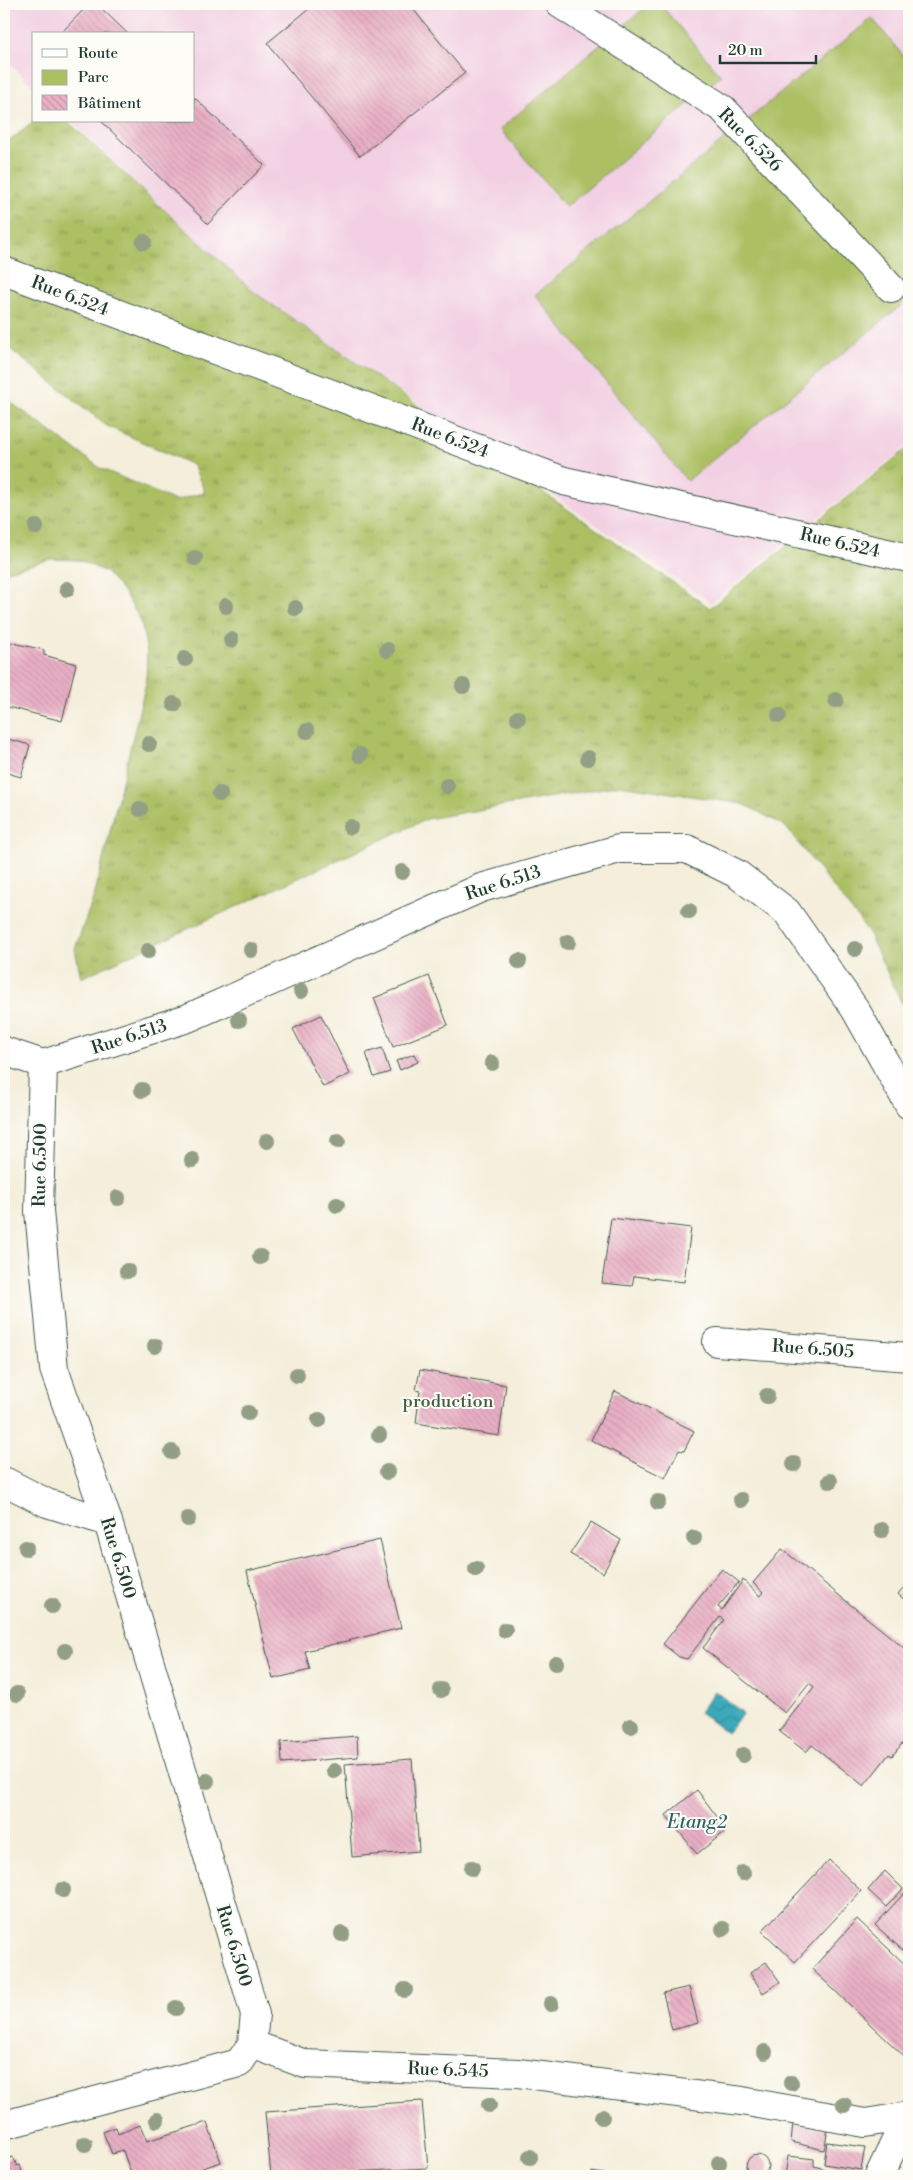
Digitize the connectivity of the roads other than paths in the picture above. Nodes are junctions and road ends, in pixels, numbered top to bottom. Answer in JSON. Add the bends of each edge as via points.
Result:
{"nodes":[{"id":1,"x":560,"y":4,"type":"edge"},
{"id":2,"x":4,"y":271,"type":"edge"},
{"id":3,"x":891,"y":288,"type":"dead end"},
{"id":4,"x":909,"y":558,"type":"edge"},
{"id":5,"x":4,"y":1052,"type":"edge"},
{"id":6,"x":43,"y":1064,"type":"junction"},
{"id":7,"x":909,"y":1105,"type":"edge"},
{"id":8,"x":717,"y":1342,"type":"dead end"},
{"id":9,"x":909,"y":1356,"type":"edge"},
{"id":10,"x":4,"y":1480,"type":"edge"},
{"id":11,"x":108,"y":1522,"type":"junction"},
{"id":12,"x":252,"y":2044,"type":"junction"},
{"id":13,"x":909,"y":2115,"type":"edge"},
{"id":14,"x":4,"y":2125,"type":"edge"},
{"id":15,"x":879,"y":2176,"type":"edge"}],
"edges":[{"from":1,"to":3,"type":"street","name":"Rue 6.526","via":[[723,109]]},
{"from":2,"to":4,"type":"street","name":"Rue 6.524","via":[[564,481]]},
{"from":5,"to":6,"type":"street"},
{"from":6,"to":7,"type":"street","name":"Rue 6.513","via":[[188,1018],[481,888],[619,849],[687,849],[737,874],[788,912],[855,1009]]},
{"from":6,"to":11,"type":"street","name":"Rue 6.500","via":[[39,1211],[54,1369]]},
{"from":8,"to":9,"type":"street","name":"Rue 6.505"},
{"from":10,"to":11,"type":"street","via":[[47,1504]]},
{"from":11,"to":12,"type":"street","name":"Rue 6.500","via":[[255,2014]]},
{"from":12,"to":13,"type":"street","name":"Rue 6.545","via":[[305,2064],[518,2072],[742,2101],[865,2123]]},
{"from":12,"to":14,"type":"street","via":[[239,2063]]},
{"from":13,"to":15,"type":"street"}]}
